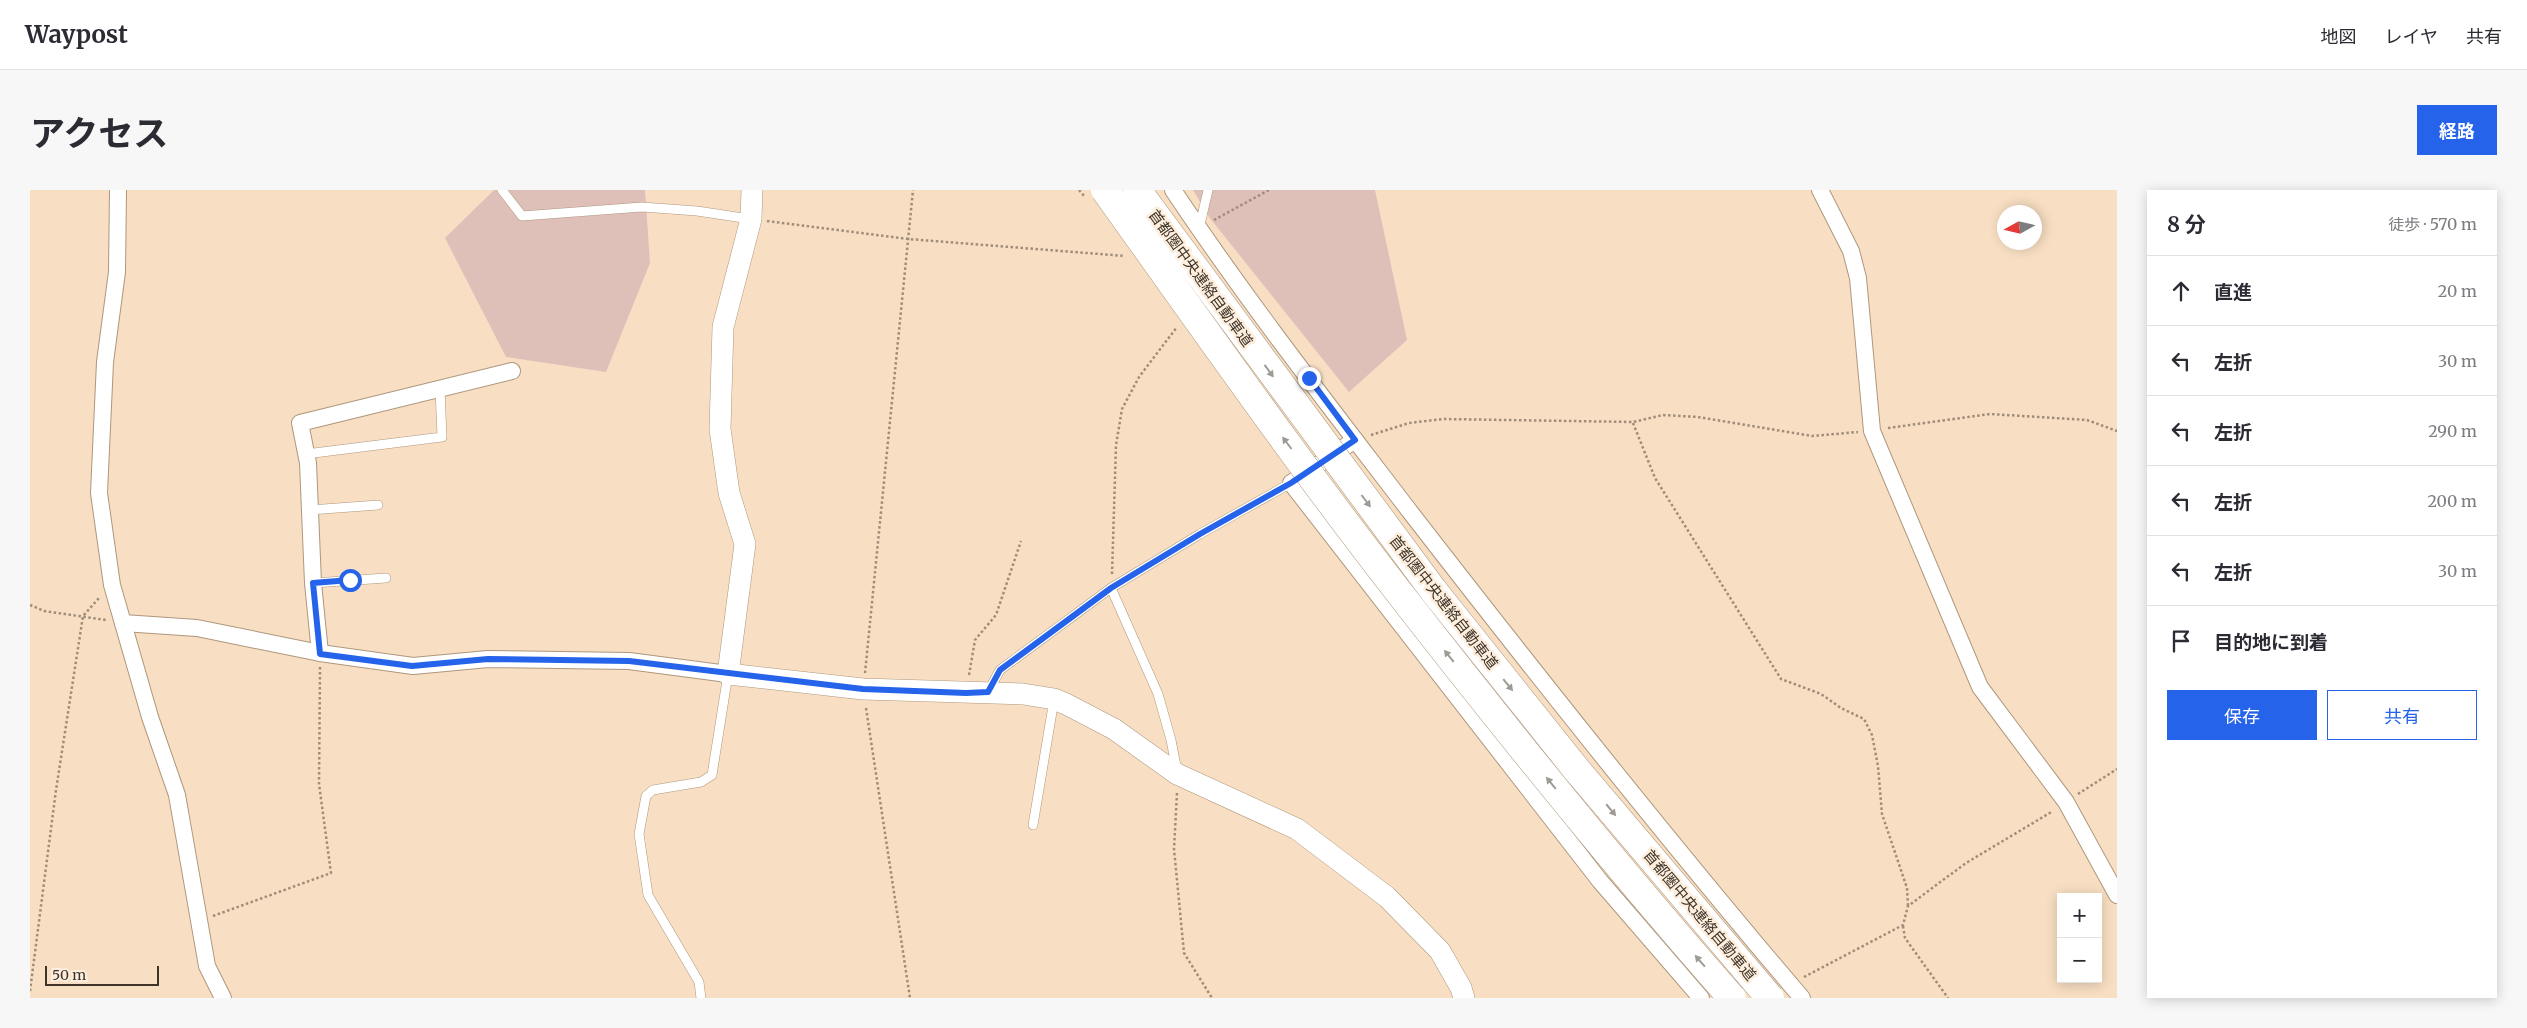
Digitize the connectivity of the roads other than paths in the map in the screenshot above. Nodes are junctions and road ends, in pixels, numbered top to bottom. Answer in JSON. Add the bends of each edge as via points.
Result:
{"nodes":[{"id":1,"x":118,"y":190,"type":"edge"},
{"id":2,"x":502,"y":190,"type":"edge"},
{"id":3,"x":752,"y":190,"type":"edge"},
{"id":4,"x":1105,"y":190,"type":"edge"},
{"id":5,"x":1137,"y":190,"type":"edge"},
{"id":6,"x":1172,"y":190,"type":"edge"},
{"id":7,"x":1208,"y":190,"type":"edge"},
{"id":8,"x":1820,"y":190,"type":"edge"},
{"id":9,"x":751,"y":219,"type":"junction"},
{"id":10,"x":1199,"y":229,"type":"junction"},
{"id":11,"x":512,"y":371,"type":"dead end"},
{"id":12,"x":440,"y":389,"type":"junction"},
{"id":13,"x":1355,"y":440,"type":"junction"},
{"id":14,"x":306,"y":454,"type":"junction"},
{"id":15,"x":1291,"y":483,"type":"junction"},
{"id":16,"x":378,"y":505,"type":"dead end"},
{"id":17,"x":310,"y":510,"type":"junction"},
{"id":18,"x":386,"y":578,"type":"dead end"},
{"id":19,"x":313,"y":583,"type":"junction"},
{"id":20,"x":1111,"y":588,"type":"junction"},
{"id":21,"x":122,"y":623,"type":"junction"},
{"id":22,"x":320,"y":654,"type":"junction"},
{"id":23,"x":728,"y":674,"type":"junction"},
{"id":24,"x":988,"y":692,"type":"junction"},
{"id":25,"x":1054,"y":699,"type":"junction"},
{"id":26,"x":1178,"y":774,"type":"junction"},
{"id":27,"x":1033,"y":825,"type":"dead end"},
{"id":28,"x":2117,"y":894,"type":"edge"},
{"id":29,"x":1781,"y":991,"type":"edge"},
{"id":30,"x":223,"y":998,"type":"edge"},
{"id":31,"x":701,"y":998,"type":"edge"},
{"id":32,"x":1464,"y":998,"type":"edge"},
{"id":33,"x":1701,"y":998,"type":"edge"},
{"id":34,"x":1732,"y":998,"type":"edge"},
{"id":35,"x":1802,"y":998,"type":"edge"}],
"edges":[{"from":1,"to":21,"type":"street","via":[[117,272],[105,362],[99,493],[112,585]]},
{"from":2,"to":9,"type":"lane","via":[[522,216],[642,206]]},
{"from":3,"to":9,"type":"street"},
{"from":34,"to":4,"type":"highway","name":"首都圏中央連絡自動車道","one_way":true,"bridge":true,"via":[[1638,888],[1411,608],[1274,426]]},
{"from":5,"to":29,"type":"highway","name":"首都圏中央連絡自動車道","one_way":true,"bridge":true,"via":[[1433,590],[1576,769]]},
{"from":6,"to":10,"type":"street"},
{"from":7,"to":10,"type":"lane"},
{"from":8,"to":28,"type":"street","via":[[1851,251],[1858,278],[1872,431],[1980,687],[2066,802]]},
{"from":9,"to":23,"type":"street","via":[[723,327],[720,429],[729,493],[745,544]]},
{"from":10,"to":13,"type":"street"},
{"from":11,"to":12,"type":"street"},
{"from":12,"to":14,"type":"street","via":[[300,423]]},
{"from":12,"to":14,"type":"lane","via":[[442,437]]},
{"from":13,"to":15,"type":"street"},
{"from":13,"to":29,"type":"street"},
{"from":14,"to":17,"type":"street"},
{"from":15,"to":20,"type":"lane"},
{"from":15,"to":33,"type":"street","via":[[1600,881]]},
{"from":16,"to":17,"type":"lane"},
{"from":17,"to":19,"type":"street"},
{"from":18,"to":19,"type":"lane"},
{"from":19,"to":22,"type":"street"},
{"from":20,"to":24,"type":"lane","via":[[1000,670]]},
{"from":20,"to":26,"type":"lane","via":[[1158,694]]},
{"from":21,"to":22,"type":"street","via":[[197,628]]},
{"from":21,"to":30,"type":"street","via":[[177,794],[207,966]]},
{"from":22,"to":23,"type":"street","via":[[412,666],[488,659],[629,661]]},
{"from":23,"to":24,"type":"street","via":[[863,689]]},
{"from":23,"to":31,"type":"lane","via":[[712,776],[701,782],[653,790],[646,796],[639,834],[648,895],[698,982]]},
{"from":24,"to":25,"type":"street"},
{"from":25,"to":26,"type":"street","via":[[1114,728]]},
{"from":25,"to":27,"type":"lane"},
{"from":26,"to":32,"type":"street","via":[[1297,829],[1387,897],[1440,951]]},
{"from":29,"to":35,"type":"street"}]}
